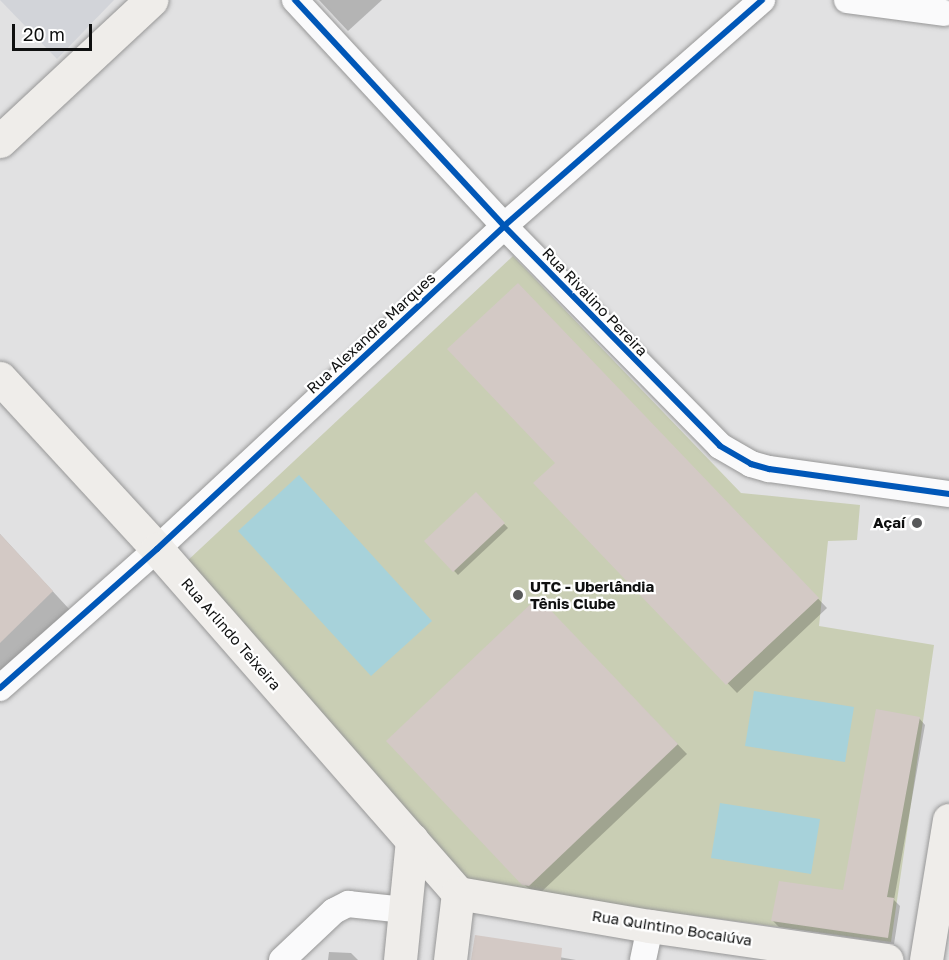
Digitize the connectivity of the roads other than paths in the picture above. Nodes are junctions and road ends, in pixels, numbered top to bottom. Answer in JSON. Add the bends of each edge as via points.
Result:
{"nodes":[{"id":1,"x":151,"y":0,"type":"edge"},
{"id":2,"x":295,"y":0,"type":"edge"},
{"id":3,"x":762,"y":0,"type":"edge"},
{"id":4,"x":847,"y":0,"type":"edge"},
{"id":5,"x":942,"y":9,"type":"edge"},
{"id":6,"x":0,"y":141,"type":"edge"},
{"id":7,"x":504,"y":226,"type":"junction"},
{"id":8,"x":0,"y":378,"type":"edge"},
{"id":9,"x":949,"y":495,"type":"edge"},
{"id":10,"x":157,"y":549,"type":"junction"},
{"id":11,"x":0,"y":688,"type":"edge"},
{"id":12,"x":949,"y":820,"type":"edge"},
{"id":13,"x":412,"y":840,"type":"junction"},
{"id":14,"x":458,"y":893,"type":"junction"},
{"id":15,"x":405,"y":910,"type":"junction"},
{"id":16,"x":650,"y":926,"type":"junction"},
{"id":17,"x":282,"y":960,"type":"edge"},
{"id":18,"x":400,"y":960,"type":"edge"},
{"id":19,"x":450,"y":960,"type":"edge"},
{"id":20,"x":642,"y":960,"type":"edge"},
{"id":21,"x":887,"y":960,"type":"edge"},
{"id":22,"x":926,"y":960,"type":"edge"}],
"edges":[{"from":1,"to":6,"type":"street"},
{"from":2,"to":7,"type":"street","name":"Rua Rivalino Pereira"},
{"from":3,"to":7,"type":"street","name":"Rua Alexandre Marques"},
{"from":4,"to":5,"type":"street"},
{"from":7,"to":9,"type":"street","name":"Rua Rivalino Pereira","via":[[706,432],[735,456],[769,469]]},
{"from":7,"to":10,"type":"street","name":"Rua Alexandre Marques"},
{"from":8,"to":10,"type":"street","name":"Rua Arlindo Teixeira"},
{"from":10,"to":11,"type":"street","name":"Rua Alexandre Marques"},
{"from":10,"to":13,"type":"street","name":"Rua Arlindo Teixeira"},
{"from":12,"to":22,"type":"street"},
{"from":13,"to":14,"type":"street","name":"Rua Arlindo Teixeira"},
{"from":13,"to":15,"type":"street"},
{"from":14,"to":16,"type":"street","name":"Rua Quintino Bocaiúva"},
{"from":14,"to":19,"type":"street"},
{"from":15,"to":17,"type":"street","via":[[348,904]]},
{"from":15,"to":18,"type":"street"},
{"from":16,"to":20,"type":"street"},
{"from":16,"to":21,"type":"street","name":"Rua Quintino Bocaiúva"}]}
